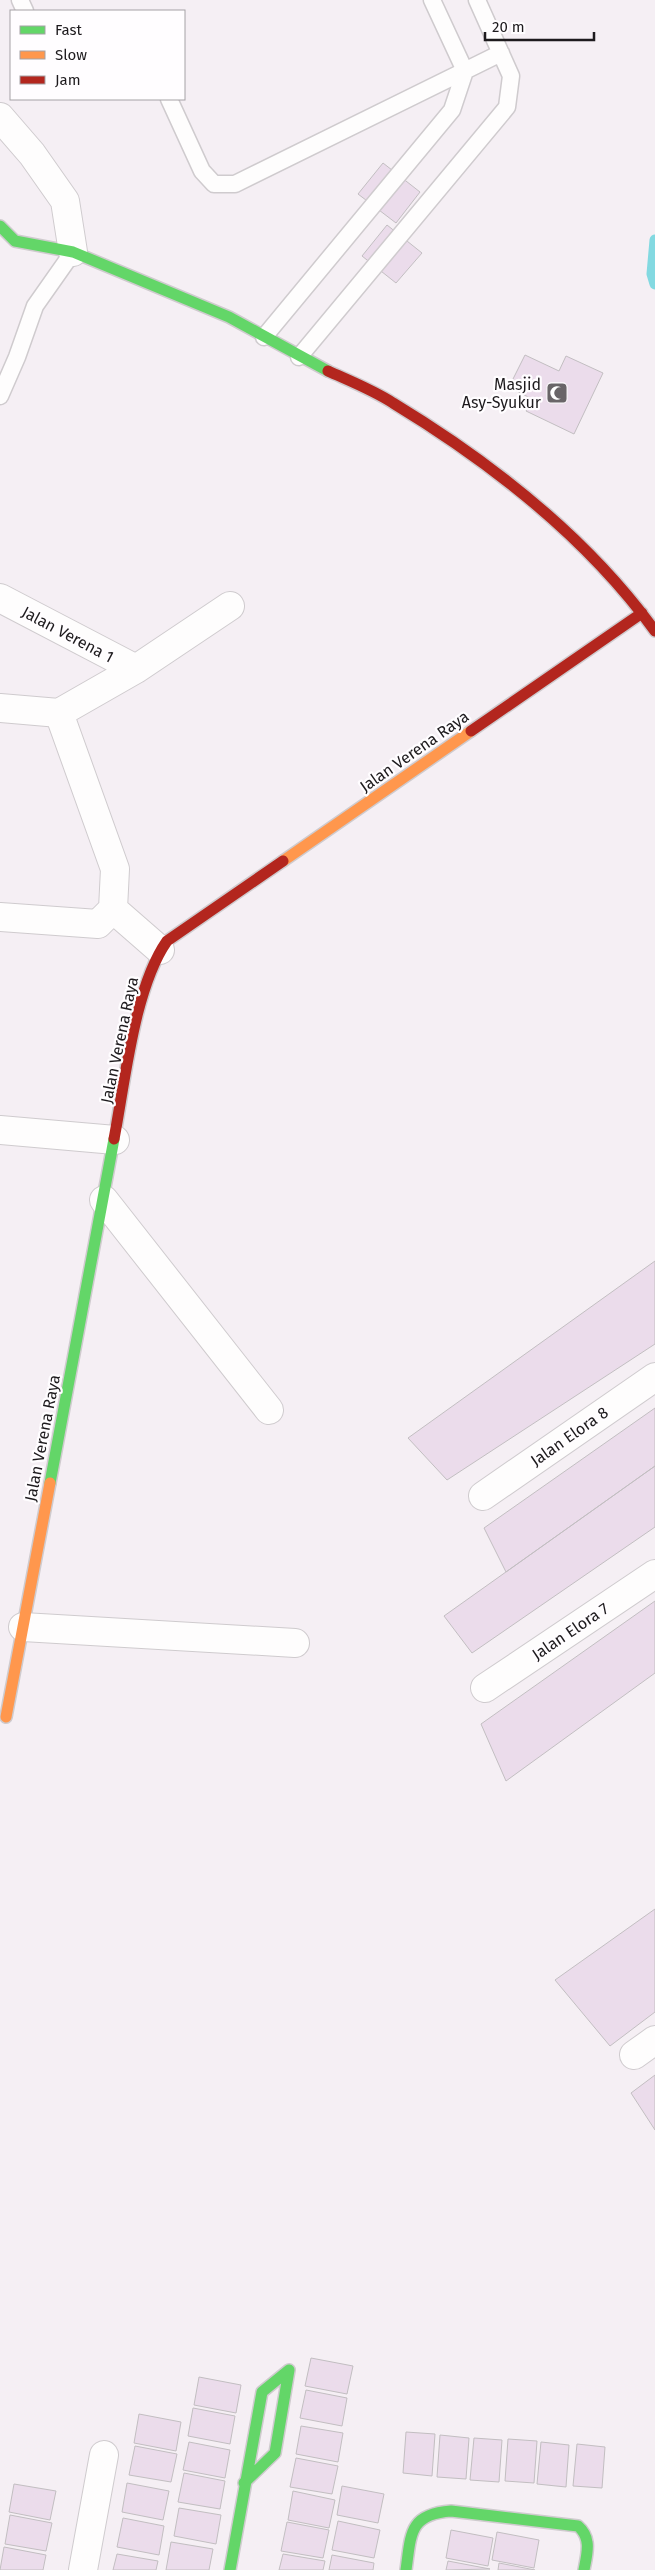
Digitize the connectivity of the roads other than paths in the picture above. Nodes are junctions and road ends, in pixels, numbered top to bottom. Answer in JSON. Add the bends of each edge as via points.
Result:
{"nodes":[{"id":1,"x":432,"y":0,"type":"edge"},
{"id":2,"x":477,"y":0,"type":"edge"},
{"id":3,"x":501,"y":54,"type":"junction"},
{"id":4,"x":465,"y":72,"type":"junction"},
{"id":5,"x":169,"y":100,"type":"edge"},
{"id":6,"x":0,"y":117,"type":"edge"},
{"id":7,"x":0,"y":226,"type":"edge"},
{"id":8,"x":73,"y":252,"type":"junction"},
{"id":9,"x":264,"y":337,"type":"junction"},
{"id":10,"x":299,"y":357,"type":"junction"},
{"id":11,"x":0,"y":396,"type":"edge"},
{"id":12,"x":0,"y":598,"type":"edge"},
{"id":13,"x":230,"y":606,"type":"dead end"},
{"id":14,"x":642,"y":612,"type":"junction"},
{"id":15,"x":655,"y":631,"type":"edge"},
{"id":16,"x":136,"y":669,"type":"junction"},
{"id":17,"x":0,"y":708,"type":"edge"},
{"id":18,"x":59,"y":713,"type":"junction"},
{"id":19,"x":0,"y":917,"type":"edge"},
{"id":20,"x":105,"y":917,"type":"junction"},
{"id":21,"x":160,"y":950,"type":"junction"},
{"id":22,"x":0,"y":1130,"type":"edge"},
{"id":23,"x":115,"y":1140,"type":"junction"},
{"id":24,"x":104,"y":1200,"type":"junction"},
{"id":25,"x":655,"y":1376,"type":"edge"},
{"id":26,"x":269,"y":1410,"type":"dead end"},
{"id":27,"x":483,"y":1496,"type":"dead end"},
{"id":28,"x":655,"y":1574,"type":"edge"},
{"id":29,"x":23,"y":1626,"type":"junction"},
{"id":30,"x":295,"y":1643,"type":"dead end"},
{"id":31,"x":485,"y":1688,"type":"dead end"},
{"id":32,"x":6,"y":1718,"type":"dead end"},
{"id":33,"x":104,"y":2455,"type":"dead end"},
{"id":34,"x":244,"y":2483,"type":"junction"},
{"id":35,"x":83,"y":2570,"type":"edge"},
{"id":36,"x":230,"y":2570,"type":"edge"},
{"id":37,"x":406,"y":2570,"type":"edge"},
{"id":38,"x":584,"y":2570,"type":"edge"}],
"edges":[{"from":1,"to":4,"type":"lane"},
{"from":2,"to":3,"type":"lane"},
{"from":3,"to":4,"type":"lane"},
{"from":3,"to":10,"type":"lane","via":[[511,76],[507,107]]},
{"from":4,"to":5,"type":"lane","via":[[235,184],[214,184],[202,171]]},
{"from":4,"to":9,"type":"lane","via":[[452,110]]},
{"from":6,"to":8,"type":"street","via":[[32,154],[65,201]]},
{"from":7,"to":8,"type":"street","via":[[15,241]]},
{"from":8,"to":9,"type":"street","via":[[229,318]]},
{"from":8,"to":11,"type":"lane","via":[[35,306]]},
{"from":9,"to":10,"type":"street"},
{"from":10,"to":14,"type":"street","via":[[392,402],[508,480],[578,542]]},
{"from":12,"to":16,"type":"street","name":"Jalan Verena 1"},
{"from":13,"to":16,"type":"street","name":"Jalan Verena 1"},
{"from":14,"to":15,"type":"street"},
{"from":14,"to":21,"type":"street","name":"Jalan Verena Raya","via":[[167,941]]},
{"from":16,"to":18,"type":"street","name":"Jalan Verena 1"},
{"from":17,"to":18,"type":"street"},
{"from":18,"to":20,"type":"street","via":[[115,869]]},
{"from":19,"to":20,"type":"street"},
{"from":20,"to":21,"type":"street"},
{"from":21,"to":23,"type":"street","name":"Jalan Verena Raya","via":[[148,978]]},
{"from":22,"to":23,"type":"street"},
{"from":23,"to":24,"type":"street","name":"Jalan Verena Raya"},
{"from":24,"to":26,"type":"street"},
{"from":24,"to":29,"type":"street","name":"Jalan Verena Raya"},
{"from":25,"to":27,"type":"street","name":"Jalan Elora 8"},
{"from":28,"to":31,"type":"street","name":"Jalan Elora 7"},
{"from":29,"to":30,"type":"street"},
{"from":29,"to":32,"type":"street","name":"Jalan Verena Raya"},
{"from":33,"to":35,"type":"street"},
{"from":34,"to":34,"type":"street","via":[[262,2392],[289,2370],[275,2452]]},
{"from":34,"to":36,"type":"street"},
{"from":37,"to":38,"type":"street","via":[[413,2528],[423,2515],[432,2511],[578,2526],[588,2540]]}]}
